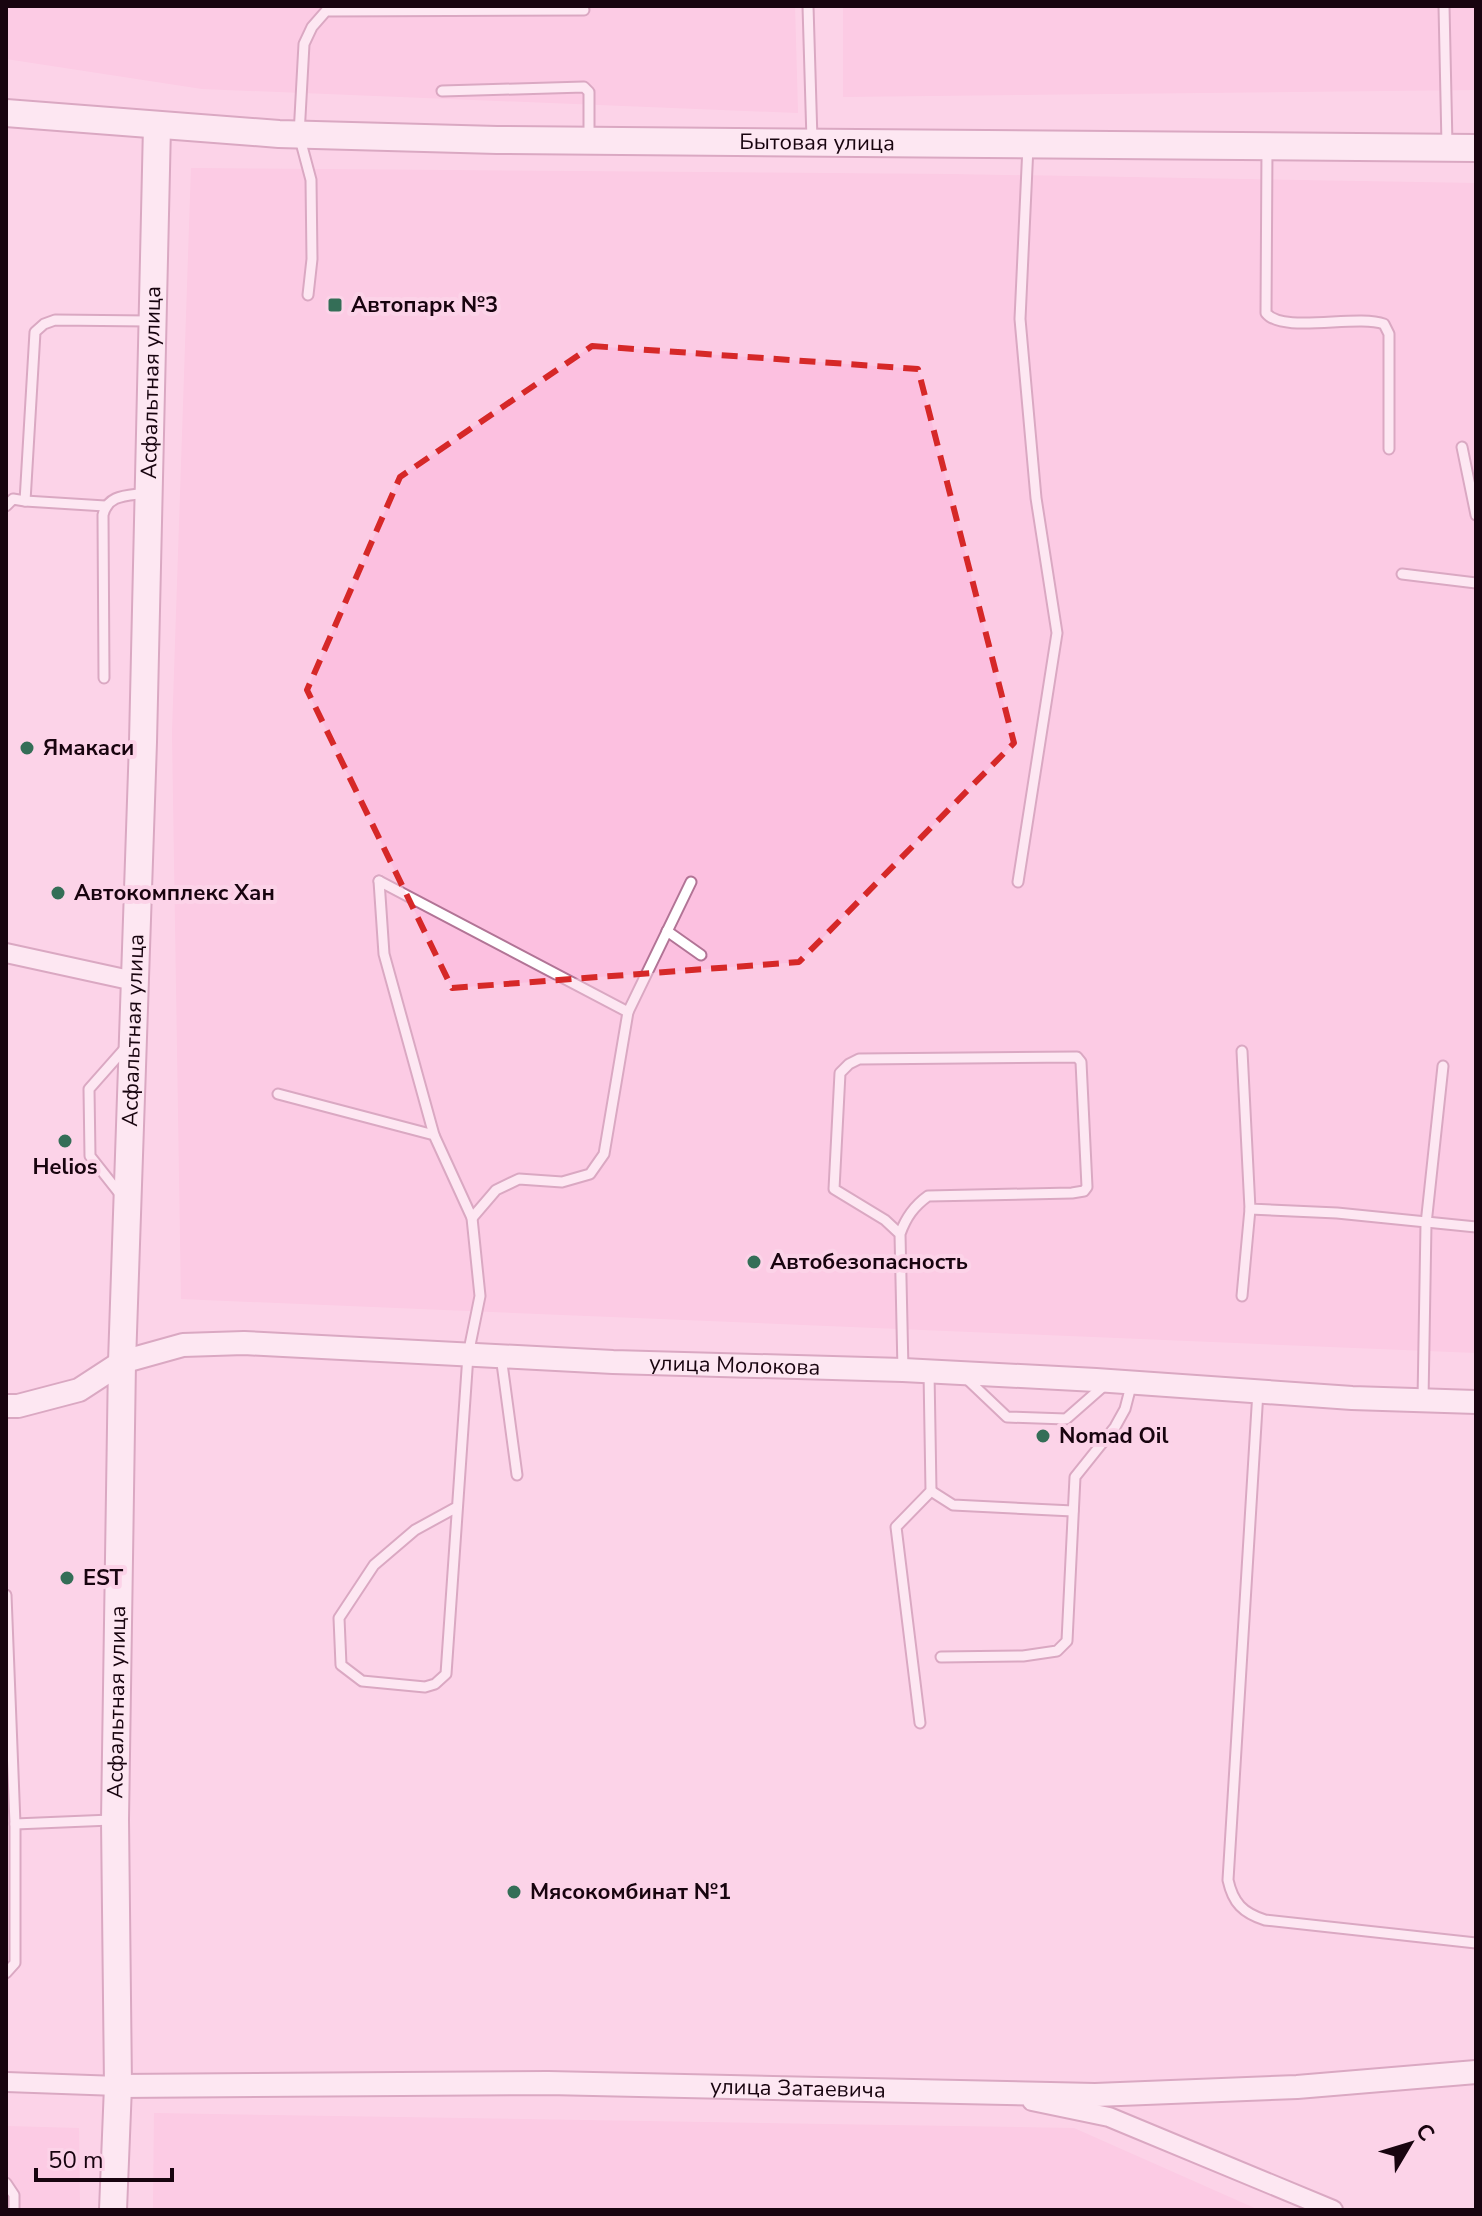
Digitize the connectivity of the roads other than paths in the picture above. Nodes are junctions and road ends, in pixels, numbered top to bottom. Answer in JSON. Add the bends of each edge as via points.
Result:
{"nodes":[{"id":1,"x":808,"y":6,"type":"edge"},
{"id":2,"x":1444,"y":6,"type":"edge"},
{"id":3,"x":584,"y":10,"type":"dead end"},
{"id":4,"x":442,"y":91,"type":"dead end"},
{"id":5,"x":6,"y":113,"type":"edge"},
{"id":6,"x":157,"y":126,"type":"junction"},
{"id":7,"x":299,"y":135,"type":"junction"},
{"id":8,"x":589,"y":141,"type":"junction"},
{"id":9,"x":812,"y":144,"type":"junction"},
{"id":10,"x":1028,"y":146,"type":"junction"},
{"id":11,"x":1267,"y":148,"type":"junction"},
{"id":12,"x":1447,"y":148,"type":"junction"},
{"id":13,"x":1476,"y":148,"type":"edge"},
{"id":14,"x":308,"y":295,"type":"dead end"},
{"id":15,"x":153,"y":321,"type":"junction"},
{"id":16,"x":1462,"y":447,"type":"dead end"},
{"id":17,"x":1389,"y":449,"type":"dead end"},
{"id":18,"x":149,"y":492,"type":"junction"},
{"id":19,"x":25,"y":501,"type":"junction"},
{"id":20,"x":6,"y":506,"type":"edge"},
{"id":21,"x":105,"y":506,"type":"junction"},
{"id":22,"x":1476,"y":515,"type":"edge"},
{"id":23,"x":1402,"y":574,"type":"dead end"},
{"id":24,"x":1476,"y":583,"type":"edge"},
{"id":25,"x":104,"y":678,"type":"dead end"},
{"id":26,"x":691,"y":882,"type":"dead end"},
{"id":27,"x":1018,"y":882,"type":"dead end"},
{"id":28,"x":667,"y":931,"type":"junction"},
{"id":29,"x":6,"y":953,"type":"edge"},
{"id":30,"x":701,"y":955,"type":"dead end"},
{"id":31,"x":134,"y":981,"type":"junction"},
{"id":32,"x":628,"y":1012,"type":"junction"},
{"id":33,"x":132,"y":1041,"type":"junction"},
{"id":34,"x":1242,"y":1051,"type":"dead end"},
{"id":35,"x":1443,"y":1066,"type":"dead end"},
{"id":36,"x":278,"y":1094,"type":"dead end"},
{"id":37,"x":434,"y":1135,"type":"junction"},
{"id":38,"x":128,"y":1203,"type":"junction"},
{"id":39,"x":1250,"y":1209,"type":"junction"},
{"id":40,"x":472,"y":1218,"type":"junction"},
{"id":41,"x":1426,"y":1224,"type":"junction"},
{"id":42,"x":1476,"y":1227,"type":"edge"},
{"id":43,"x":900,"y":1234,"type":"junction"},
{"id":44,"x":1242,"y":1296,"type":"dead end"},
{"id":45,"x":468,"y":1355,"type":"junction"},
{"id":46,"x":501,"y":1356,"type":"junction"},
{"id":47,"x":122,"y":1362,"type":"junction"},
{"id":48,"x":903,"y":1370,"type":"junction"},
{"id":49,"x":929,"y":1372,"type":"junction"},
{"id":50,"x":962,"y":1373,"type":"junction"},
{"id":51,"x":1109,"y":1381,"type":"junction"},
{"id":52,"x":1132,"y":1382,"type":"junction"},
{"id":53,"x":1258,"y":1391,"type":"junction"},
{"id":54,"x":1423,"y":1400,"type":"junction"},
{"id":55,"x":1476,"y":1402,"type":"edge"},
{"id":56,"x":6,"y":1406,"type":"edge"},
{"id":57,"x":517,"y":1475,"type":"dead end"},
{"id":58,"x":931,"y":1491,"type":"junction"},
{"id":59,"x":457,"y":1507,"type":"junction"},
{"id":60,"x":1073,"y":1511,"type":"junction"},
{"id":61,"x":6,"y":1595,"type":"edge"},
{"id":62,"x":941,"y":1657,"type":"dead end"},
{"id":63,"x":8,"y":1695,"type":"edge"},
{"id":64,"x":920,"y":1723,"type":"dead end"},
{"id":65,"x":115,"y":1820,"type":"junction"},
{"id":66,"x":15,"y":1824,"type":"junction"},
{"id":67,"x":1476,"y":1943,"type":"edge"},
{"id":68,"x":6,"y":1973,"type":"edge"},
{"id":69,"x":1476,"y":2072,"type":"edge"},
{"id":70,"x":6,"y":2082,"type":"edge"},
{"id":71,"x":118,"y":2086,"type":"junction"},
{"id":72,"x":986,"y":2091,"type":"junction"},
{"id":73,"x":6,"y":2183,"type":"edge"},
{"id":74,"x":14,"y":2210,"type":"edge"},
{"id":75,"x":113,"y":2210,"type":"edge"},
{"id":76,"x":1333,"y":2210,"type":"edge"}],
"edges":[{"from":1,"to":9,"type":"lane"},
{"from":2,"to":12,"type":"lane"},
{"from":3,"to":7,"type":"lane","via":[[326,11],[304,44]]},
{"from":4,"to":8,"type":"lane","via":[[584,87],[589,92]]},
{"from":5,"to":6,"type":"main road"},
{"from":6,"to":7,"type":"main road","name":"Бытовая улица"},
{"from":6,"to":15,"type":"main road","name":"Асфальтная улица"},
{"from":7,"to":8,"type":"main road","name":"Бытовая улица"},
{"from":7,"to":14,"type":"lane","via":[[311,180]]},
{"from":8,"to":9,"type":"main road","name":"Бытовая улица"},
{"from":9,"to":10,"type":"main road","name":"Бытовая улица"},
{"from":10,"to":11,"type":"main road","name":"Бытовая улица"},
{"from":10,"to":27,"type":"lane","via":[[1020,319],[1036,498],[1057,633]]},
{"from":11,"to":12,"type":"main road","name":"Бытовая улица"},
{"from":11,"to":17,"type":"lane","via":[[1266,313],[1275,320],[1295,322],[1384,324],[1389,334]]},
{"from":12,"to":13,"type":"main road","name":"Бытовая улица"},
{"from":15,"to":18,"type":"main road","name":"Асфальтная улица"},
{"from":15,"to":19,"type":"lane","via":[[55,320],[35,332]]},
{"from":16,"to":22,"type":"lane"},
{"from":18,"to":21,"type":"lane","via":[[113,498]]},
{"from":18,"to":31,"type":"main road","name":"Асфальтная улица"},
{"from":19,"to":20,"type":"lane","via":[[13,499]]},
{"from":19,"to":21,"type":"lane"},
{"from":21,"to":25,"type":"lane"},
{"from":23,"to":24,"type":"lane"},
{"from":26,"to":28,"type":"lane"},
{"from":28,"to":30,"type":"lane"},
{"from":28,"to":32,"type":"lane"},
{"from":29,"to":31,"type":"street"},
{"from":31,"to":33,"type":"main road","name":"Асфальтная улица"},
{"from":32,"to":37,"type":"lane","via":[[379,881],[384,954]]},
{"from":32,"to":40,"type":"lane","via":[[604,1154],[590,1174],[562,1182],[519,1179],[496,1190]]},
{"from":33,"to":38,"type":"main road","name":"Асфальтная улица"},
{"from":33,"to":38,"type":"lane","via":[[89,1089],[90,1156]]},
{"from":34,"to":39,"type":"lane"},
{"from":35,"to":41,"type":"lane"},
{"from":36,"to":37,"type":"lane"},
{"from":37,"to":40,"type":"lane"},
{"from":38,"to":47,"type":"main road","name":"Асфальтная улица"},
{"from":39,"to":41,"type":"lane"},
{"from":39,"to":44,"type":"lane"},
{"from":40,"to":45,"type":"lane","via":[[480,1296]]},
{"from":41,"to":42,"type":"lane"},
{"from":41,"to":54,"type":"lane"},
{"from":43,"to":43,"type":"lane","via":[[834,1189],[840,1073],[859,1059],[1077,1057],[1084,1191],[928,1196],[912,1210]]},
{"from":43,"to":48,"type":"lane"},
{"from":45,"to":46,"type":"street","name":"улица Молокова"},
{"from":45,"to":47,"type":"street","name":"улица Молокова","via":[[244,1343],[183,1345]]},
{"from":45,"to":59,"type":"lane"},
{"from":46,"to":48,"type":"street","name":"улица Молокова"},
{"from":46,"to":57,"type":"lane"},
{"from":47,"to":56,"type":"street","name":"улица Молокова","via":[[79,1390]]},
{"from":47,"to":65,"type":"main road","name":"Асфальтная улица"},
{"from":48,"to":49,"type":"street","name":"улица Молокова"},
{"from":49,"to":50,"type":"street","name":"улица Молокова"},
{"from":49,"to":58,"type":"lane"},
{"from":50,"to":51,"type":"street","name":"улица Молокова"},
{"from":50,"to":51,"type":"lane","via":[[1007,1417],[1066,1419]]},
{"from":51,"to":52,"type":"street","name":"улица Молокова"},
{"from":52,"to":53,"type":"street","name":"улица Молокова"},
{"from":52,"to":60,"type":"lane","via":[[1115,1427],[1075,1477]]},
{"from":53,"to":54,"type":"street","name":"улица Молокова"},
{"from":53,"to":67,"type":"lane","via":[[1230,1889],[1246,1914],[1265,1920]]},
{"from":54,"to":55,"type":"street","name":"улица Молокова"},
{"from":58,"to":60,"type":"lane","via":[[953,1505]]},
{"from":58,"to":64,"type":"lane","via":[[896,1527]]},
{"from":59,"to":59,"type":"lane","via":[[415,1530],[374,1565],[339,1618],[341,1665],[362,1681],[425,1687],[446,1674]]},
{"from":60,"to":62,"type":"lane","via":[[1069,1633],[1062,1648],[1023,1656]]},
{"from":61,"to":63,"type":"lane"},
{"from":63,"to":66,"type":"lane"},
{"from":65,"to":66,"type":"lane"},
{"from":65,"to":71,"type":"main road","name":"Асфальтная улица"},
{"from":66,"to":68,"type":"lane","via":[[15,1963]]},
{"from":69,"to":72,"type":"street","name":"улица Затаевича","via":[[1297,2087],[1095,2095]]},
{"from":70,"to":71,"type":"street"},
{"from":71,"to":72,"type":"street","name":"улица Затаевича","via":[[548,2083]]},
{"from":71,"to":75,"type":"main road","name":"Асфальтная улица"},
{"from":72,"to":76,"type":"street","via":[[1109,2117]]},
{"from":73,"to":74,"type":"lane","via":[[14,2195]]}]}
